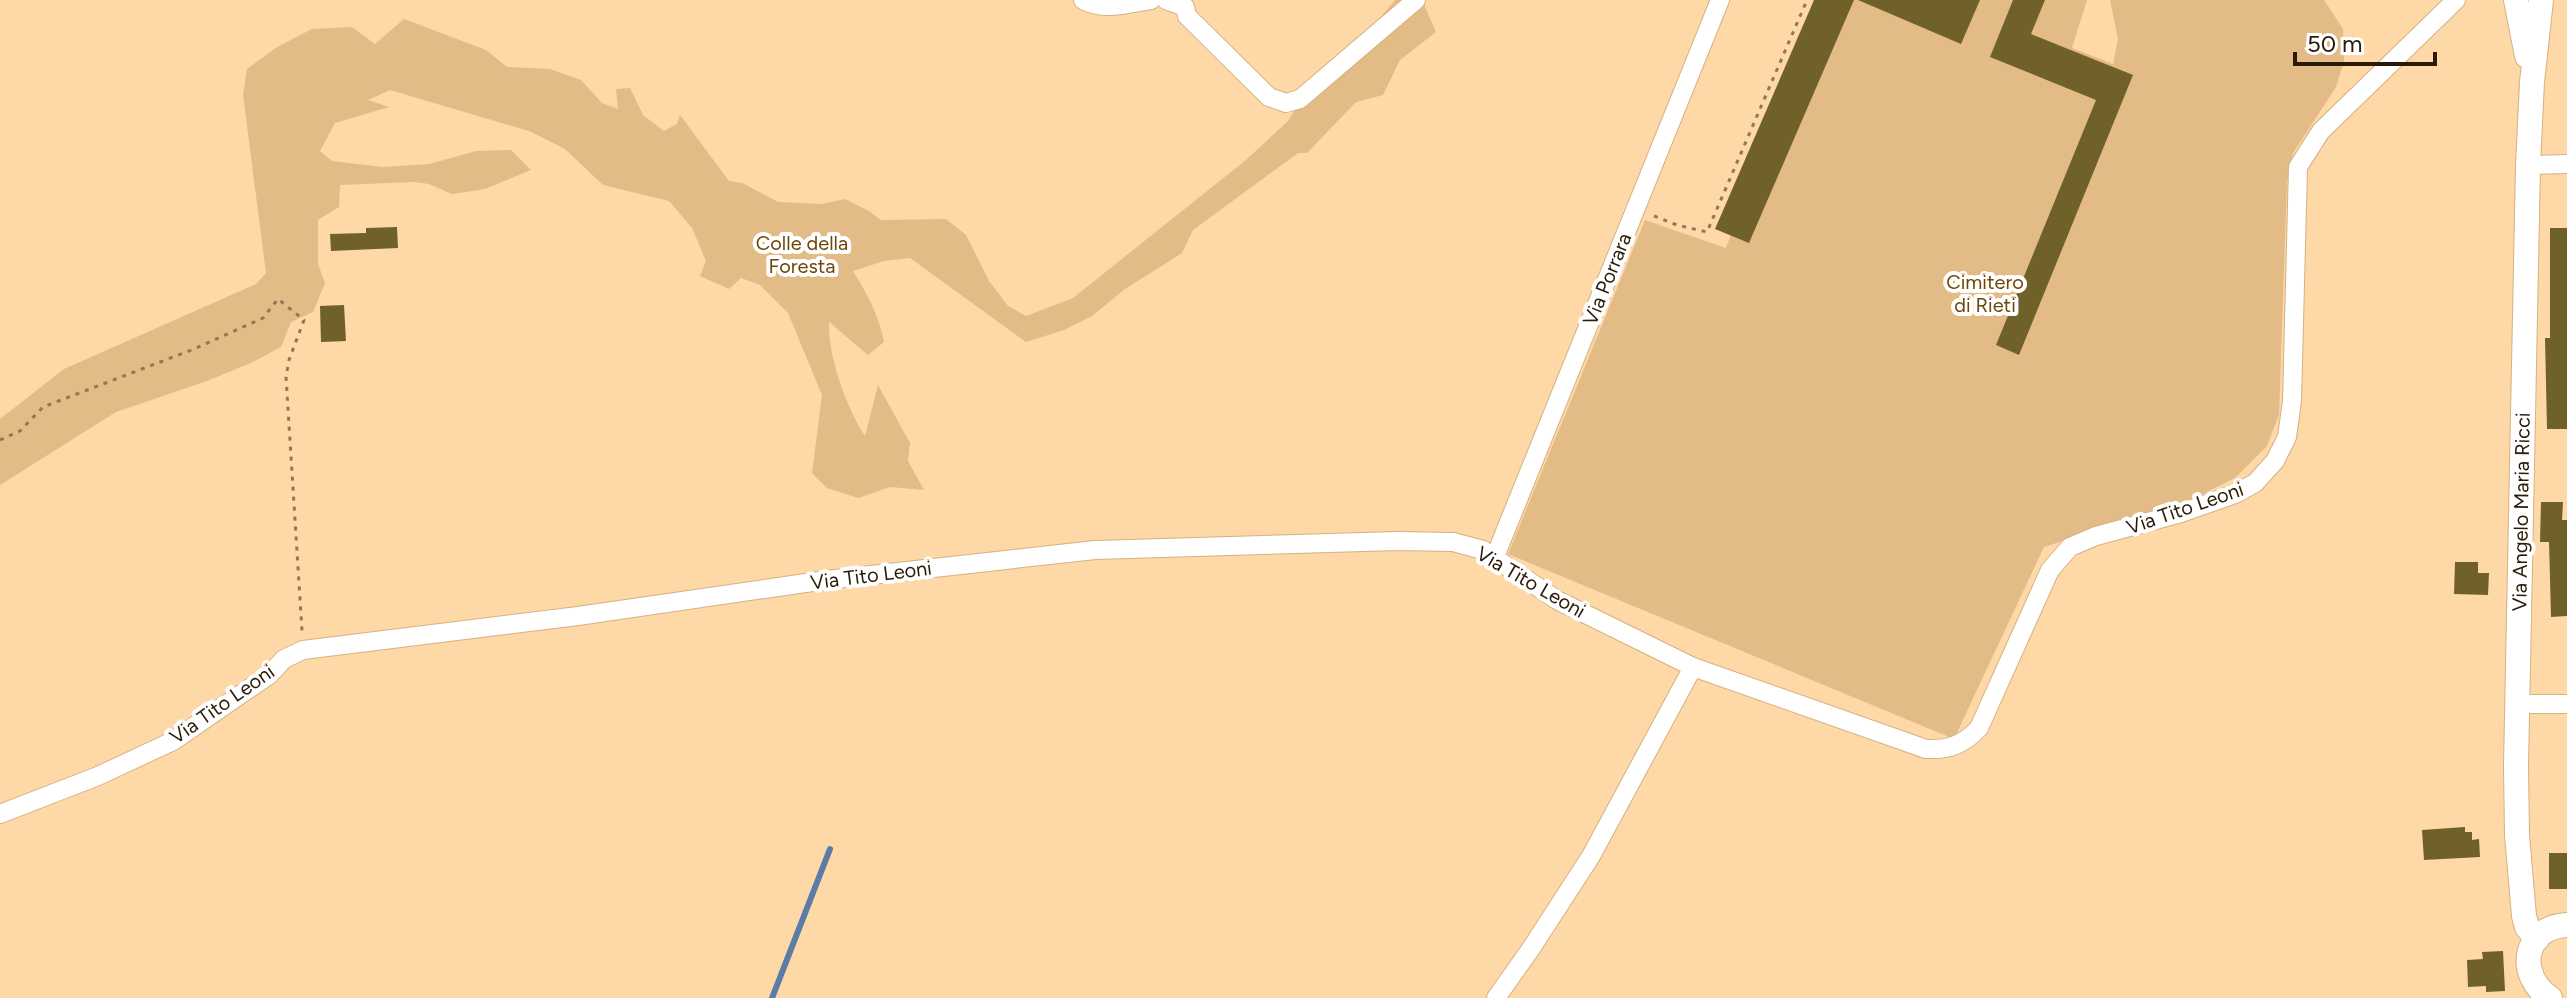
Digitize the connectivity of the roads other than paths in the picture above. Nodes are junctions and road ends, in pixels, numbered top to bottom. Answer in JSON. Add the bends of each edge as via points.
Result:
{"nodes":[{"id":1,"x":1083,"y":0,"type":"edge"},
{"id":2,"x":1151,"y":0,"type":"edge"},
{"id":3,"x":1166,"y":0,"type":"edge"},
{"id":4,"x":1416,"y":0,"type":"edge"},
{"id":5,"x":1720,"y":0,"type":"edge"},
{"id":6,"x":2456,"y":0,"type":"edge"},
{"id":7,"x":2516,"y":0,"type":"edge"},
{"id":8,"x":2541,"y":0,"type":"edge"},
{"id":9,"x":2532,"y":82,"type":"junction"},
{"id":10,"x":2567,"y":164,"type":"edge"},
{"id":11,"x":2528,"y":165,"type":"junction"},
{"id":12,"x":1494,"y":559,"type":"junction"},
{"id":13,"x":1693,"y":667,"type":"junction"},
{"id":14,"x":2517,"y":704,"type":"junction"},
{"id":15,"x":2567,"y":704,"type":"edge"},
{"id":16,"x":0,"y":814,"type":"edge"},
{"id":17,"x":2567,"y":925,"type":"edge"},
{"id":18,"x":2537,"y":939,"type":"junction"},
{"id":19,"x":2543,"y":996,"type":"edge"},
{"id":20,"x":1496,"y":998,"type":"edge"}],
"edges":[{"from":1,"to":2,"type":"street","via":[[1106,8]]},
{"from":3,"to":4,"type":"street","via":[[1185,7],[1187,16],[1269,97],[1286,103],[1300,99]]},
{"from":5,"to":12,"type":"street","name":"Via Porrara"},
{"from":6,"to":13,"type":"street","name":"Via Tito Leoni","via":[[2321,131],[2298,167],[2292,401],[2287,437],[2275,461],[2255,483],[2235,494],[2070,547],[2050,570],[1979,728],[1966,742],[1946,750],[1926,749]]},
{"from":7,"to":9,"type":"main road","name":"Via Angelo Maria Ricci"},
{"from":8,"to":9,"type":"main road","name":"Via Angelo Maria Ricci"},
{"from":9,"to":11,"type":"main road","name":"Via Angelo Maria Ricci"},
{"from":10,"to":11,"type":"street"},
{"from":11,"to":14,"type":"main road","name":"Via Angelo Maria Ricci"},
{"from":12,"to":13,"type":"street","name":"Via Tito Leoni","via":[[1557,600]]},
{"from":12,"to":16,"type":"street","name":"Via Tito Leoni","via":[[1483,550],[1453,542],[1095,550],[303,650],[173,741]]},
{"from":13,"to":20,"type":"street","via":[[1591,856]]},
{"from":14,"to":15,"type":"street"},
{"from":14,"to":18,"type":"main road","name":"Via Angelo Maria Ricci","via":[[2517,835],[2527,927]]},
{"from":17,"to":18,"type":"main road","via":[[2546,930]]},
{"from":18,"to":19,"type":"main road","via":[[2528,960],[2533,983]]}]}
